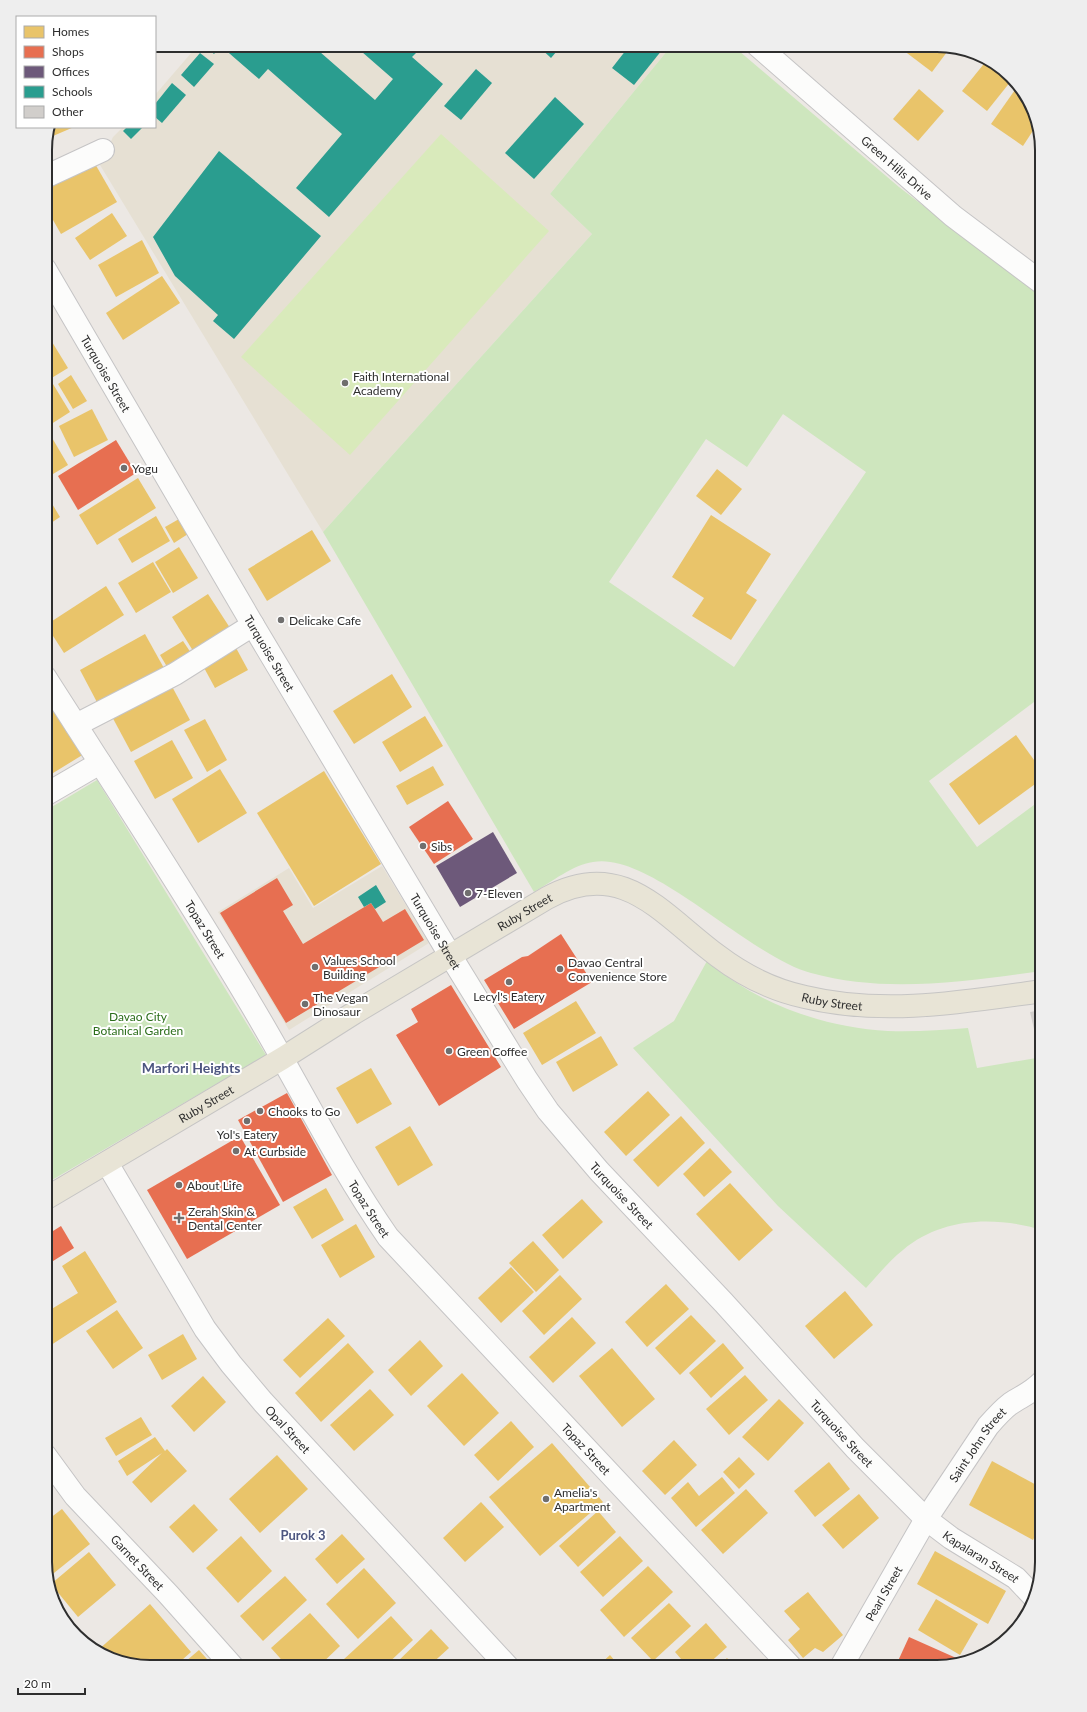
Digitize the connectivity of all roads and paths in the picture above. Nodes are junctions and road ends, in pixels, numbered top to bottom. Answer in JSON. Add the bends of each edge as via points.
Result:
{"nodes":[{"id":1,"x":764,"y":52,"type":"edge"},
{"id":2,"x":103,"y":150,"type":"dead end"},
{"id":3,"x":52,"y":174,"type":"edge"},
{"id":4,"x":1035,"y":277,"type":"edge"},
{"id":5,"x":52,"y":282,"type":"edge"},
{"id":6,"x":253,"y":625,"type":"junction"},
{"id":7,"x":52,"y":689,"type":"edge"},
{"id":8,"x":76,"y":725,"type":"junction"},
{"id":9,"x":100,"y":763,"type":"junction"},
{"id":10,"x":52,"y":791,"type":"edge"},
{"id":11,"x":450,"y":955,"type":"junction"},
{"id":12,"x":1035,"y":992,"type":"edge"},
{"id":13,"x":283,"y":1058,"type":"junction"},
{"id":14,"x":107,"y":1163,"type":"junction"},
{"id":15,"x":52,"y":1195,"type":"edge"},
{"id":16,"x":1035,"y":1388,"type":"edge"},
{"id":17,"x":52,"y":1465,"type":"edge"},
{"id":18,"x":926,"y":1519,"type":"junction"},
{"id":19,"x":1030,"y":1593,"type":"edge"},
{"id":20,"x":227,"y":1660,"type":"edge"},
{"id":21,"x":502,"y":1660,"type":"edge"},
{"id":22,"x":784,"y":1660,"type":"edge"},
{"id":23,"x":845,"y":1660,"type":"edge"}],
"edges":[{"from":1,"to":4,"type":"street","name":"Green Hills Drive","via":[[953,216]]},
{"from":2,"to":3,"type":"street"},
{"from":5,"to":6,"type":"street","name":"Turquoise Street"},
{"from":6,"to":8,"type":"street","via":[[175,674]]},
{"from":6,"to":11,"type":"street","name":"Turquoise Street"},
{"from":7,"to":8,"type":"street","name":"Topaz Street"},
{"from":8,"to":9,"type":"street","name":"Topaz Street"},
{"from":9,"to":10,"type":"street"},
{"from":9,"to":13,"type":"street","name":"Topaz Street","via":[[205,927]]},
{"from":11,"to":12,"type":"main road","name":"Ruby Street","via":[[562,889],[594,884],[615,886],[641,896],[662,909],[718,956],[744,974],[773,988],[803,997],[875,1008],[950,1003]]},
{"from":11,"to":13,"type":"main road","name":"Ruby Street"},
{"from":11,"to":18,"type":"street","name":"Turquoise Street","via":[[527,1080],[568,1135],[855,1448]]},
{"from":13,"to":14,"type":"main road","name":"Ruby Street"},
{"from":13,"to":22,"type":"street","name":"Topaz Street","via":[[364,1202],[388,1237]]},
{"from":14,"to":15,"type":"main road","name":"Ruby Street"},
{"from":14,"to":21,"type":"street","name":"Opal Street","via":[[184,1296],[231,1364],[268,1408]]},
{"from":16,"to":18,"type":"street","name":"Saint John Street","via":[[1012,1402],[988,1426]]},
{"from":17,"to":20,"type":"street","name":"Garnet Street","via":[[75,1496]]},
{"from":18,"to":19,"type":"street","name":"Kapalaran Street","via":[[951,1538],[1016,1578]]},
{"from":18,"to":23,"type":"street","name":"Pearl Street"}]}
